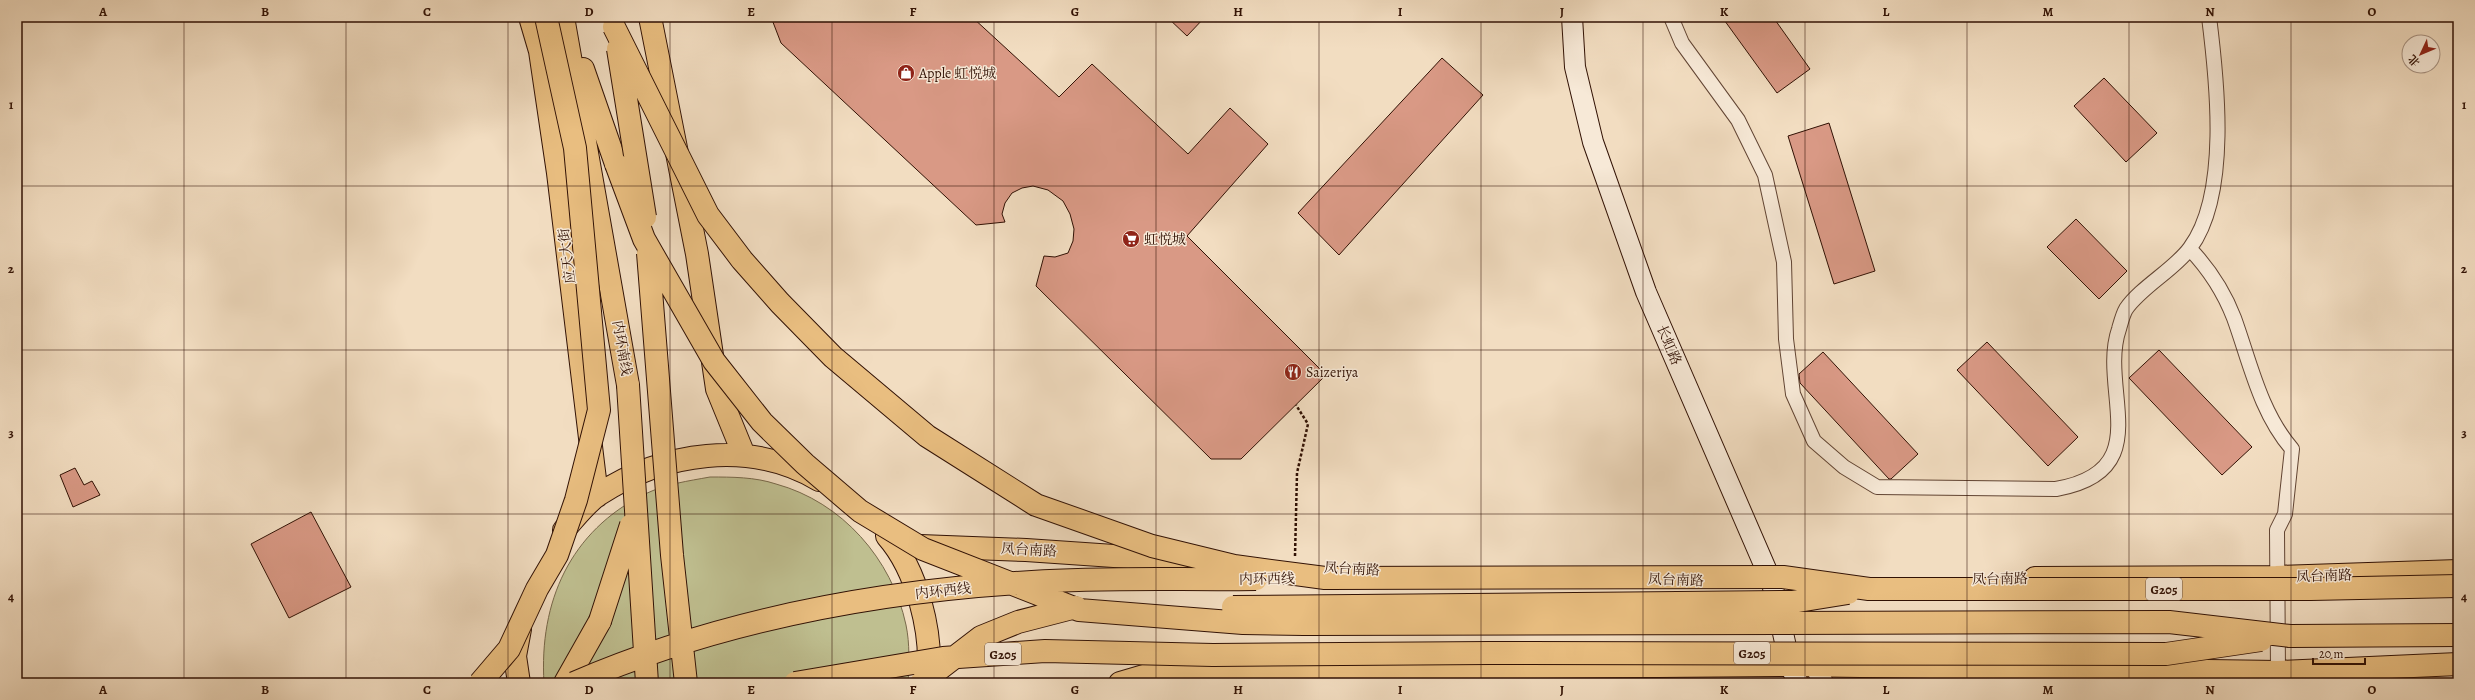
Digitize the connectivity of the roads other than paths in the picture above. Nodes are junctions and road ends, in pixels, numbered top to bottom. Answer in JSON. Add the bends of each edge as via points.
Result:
{"nodes":[{"id":1,"x":530,"y":17,"type":"edge"},
{"id":2,"x":546,"y":17,"type":"edge"},
{"id":3,"x":564,"y":17,"type":"edge"},
{"id":4,"x":650,"y":17,"type":"edge"},
{"id":5,"x":1572,"y":17,"type":"edge"},
{"id":6,"x":1671,"y":17,"type":"edge"},
{"id":7,"x":2209,"y":17,"type":"edge"},
{"id":8,"x":612,"y":22,"type":"edge"},
{"id":9,"x":2190,"y":249,"type":"junction"},
{"id":10,"x":657,"y":371,"type":"junction"},
{"id":11,"x":744,"y":455,"type":"junction"},
{"id":12,"x":597,"y":496,"type":"junction"},
{"id":13,"x":894,"y":545,"type":"junction"},
{"id":14,"x":2458,"y":571,"type":"edge"},
{"id":15,"x":2276,"y":577,"type":"junction"},
{"id":16,"x":1325,"y":578,"type":"junction"},
{"id":17,"x":1772,"y":583,"type":"junction"},
{"id":18,"x":2458,"y":586,"type":"edge"},
{"id":19,"x":1869,"y":589,"type":"junction"},
{"id":20,"x":2458,"y":635,"type":"edge"},
{"id":21,"x":2290,"y":636,"type":"junction"},
{"id":22,"x":515,"y":656,"type":"junction"},
{"id":23,"x":1213,"y":656,"type":"junction"},
{"id":24,"x":2458,"y":664,"type":"edge"},
{"id":25,"x":2278,"y":672,"type":"junction"},
{"id":26,"x":1794,"y":674,"type":"edge"},
{"id":27,"x":1819,"y":675,"type":"edge"},
{"id":28,"x":468,"y":683,"type":"edge"},
{"id":29,"x":480,"y":683,"type":"edge"},
{"id":30,"x":519,"y":683,"type":"edge"},
{"id":31,"x":565,"y":683,"type":"edge"},
{"id":32,"x":574,"y":683,"type":"edge"},
{"id":33,"x":647,"y":683,"type":"edge"},
{"id":34,"x":686,"y":683,"type":"edge"},
{"id":35,"x":795,"y":683,"type":"edge"},
{"id":36,"x":921,"y":683,"type":"edge"},
{"id":37,"x":928,"y":683,"type":"edge"},
{"id":38,"x":1121,"y":683,"type":"edge"}],
"edges":[{"from":1,"to":12,"type":"main road","name":"应天大街","via":[[540,51],[558,173]]},
{"from":2,"to":29,"type":"main road","bridge":true,"via":[[575,148],[599,410],[576,500],[557,556],[537,589],[509,649]]},
{"from":3,"to":21,"type":"main road","bridge":true,"via":[[644,239],[714,362],[762,422],[805,464],[860,511],[923,550],[1079,610],[1242,623],[1304,624],[2169,622]]},
{"from":3,"to":33,"type":"main road","name":"内环南线","bridge":true,"via":[[628,385]]},
{"from":4,"to":11,"type":"main road","via":[[697,254],[717,389]]},
{"from":5,"to":17,"type":"street","name":"长虹路","via":[[1575,67],[1593,142],[1641,277]]},
{"from":6,"to":9,"type":"street","via":[[1682,43],[1738,120],[1765,175],[1784,262],[1786,339],[1793,394],[1814,441],[1844,468],[1877,487],[2056,489],[2076,486],[2096,476],[2113,456],[2120,426],[2116,353],[2117,336],[2126,309]]},
{"from":7,"to":9,"type":"street","via":[[2215,61],[2218,157],[2210,199],[2201,228]]},
{"from":8,"to":10,"type":"main road","bridge":true,"via":[[643,194]]},
{"from":8,"to":16,"type":"main road","bridge":true,"via":[[708,215],[780,303],[833,357],[927,436],[1036,505],[1094,527],[1152,546],[1234,566]]},
{"from":9,"to":15,"type":"street","via":[[2209,270],[2233,317],[2254,377],[2278,432],[2292,449],[2285,514],[2277,530]]},
{"from":10,"to":31,"type":"main road","bridge":true,"via":[[651,455],[620,564],[600,621]]},
{"from":10,"to":34,"type":"main road","bridge":true},
{"from":11,"to":12,"type":"main road","via":[[692,456],[642,470]]},
{"from":11,"to":13,"type":"main road","via":[[802,470],[854,501]]},
{"from":12,"to":22,"type":"main road","via":[[554,540],[536,575],[526,595]]},
{"from":13,"to":17,"type":"main road","name":"凤台南路","via":[[1295,566]]},
{"from":13,"to":37,"type":"main road","via":[[920,597],[931,654]]},
{"from":14,"to":15,"type":"main road","name":"凤台南路"},
{"from":15,"to":17,"type":"main road","name":"凤台南路"},
{"from":15,"to":25,"type":"street"},
{"from":16,"to":19,"type":"main road","bridge":true,"via":[[1783,577]]},
{"from":16,"to":32,"type":"main road","name":"内环西线","bridge":true,"via":[[1132,578],[1032,582],[854,602],[742,626],[623,662]]},
{"from":17,"to":26,"type":"street","name":"长虹路"},
{"from":18,"to":19,"type":"main road","name":"凤台南路","number":"G205","bridge":true,"via":[[2311,589]]},
{"from":19,"to":36,"type":"main road","bridge":true,"via":[[1792,602],[1247,608],[1103,600],[1018,622],[981,637]]},
{"from":20,"to":21,"type":"main road","number":"G205"},
{"from":21,"to":23,"type":"main road","number":"G205","bridge":true,"via":[[2166,654],[1489,653]]},
{"from":22,"to":28,"type":"main road"},
{"from":22,"to":30,"type":"main road"},
{"from":23,"to":35,"type":"main road","number":"G205","bridge":true,"via":[[1045,651],[943,658]]},
{"from":23,"to":38,"type":"main road"},
{"from":24,"to":25,"type":"main road"},
{"from":25,"to":27,"type":"main road"},
{"from":26,"to":27,"type":"main road"},
{"from":26,"to":38,"type":"main road","via":[[1238,672]]}]}
